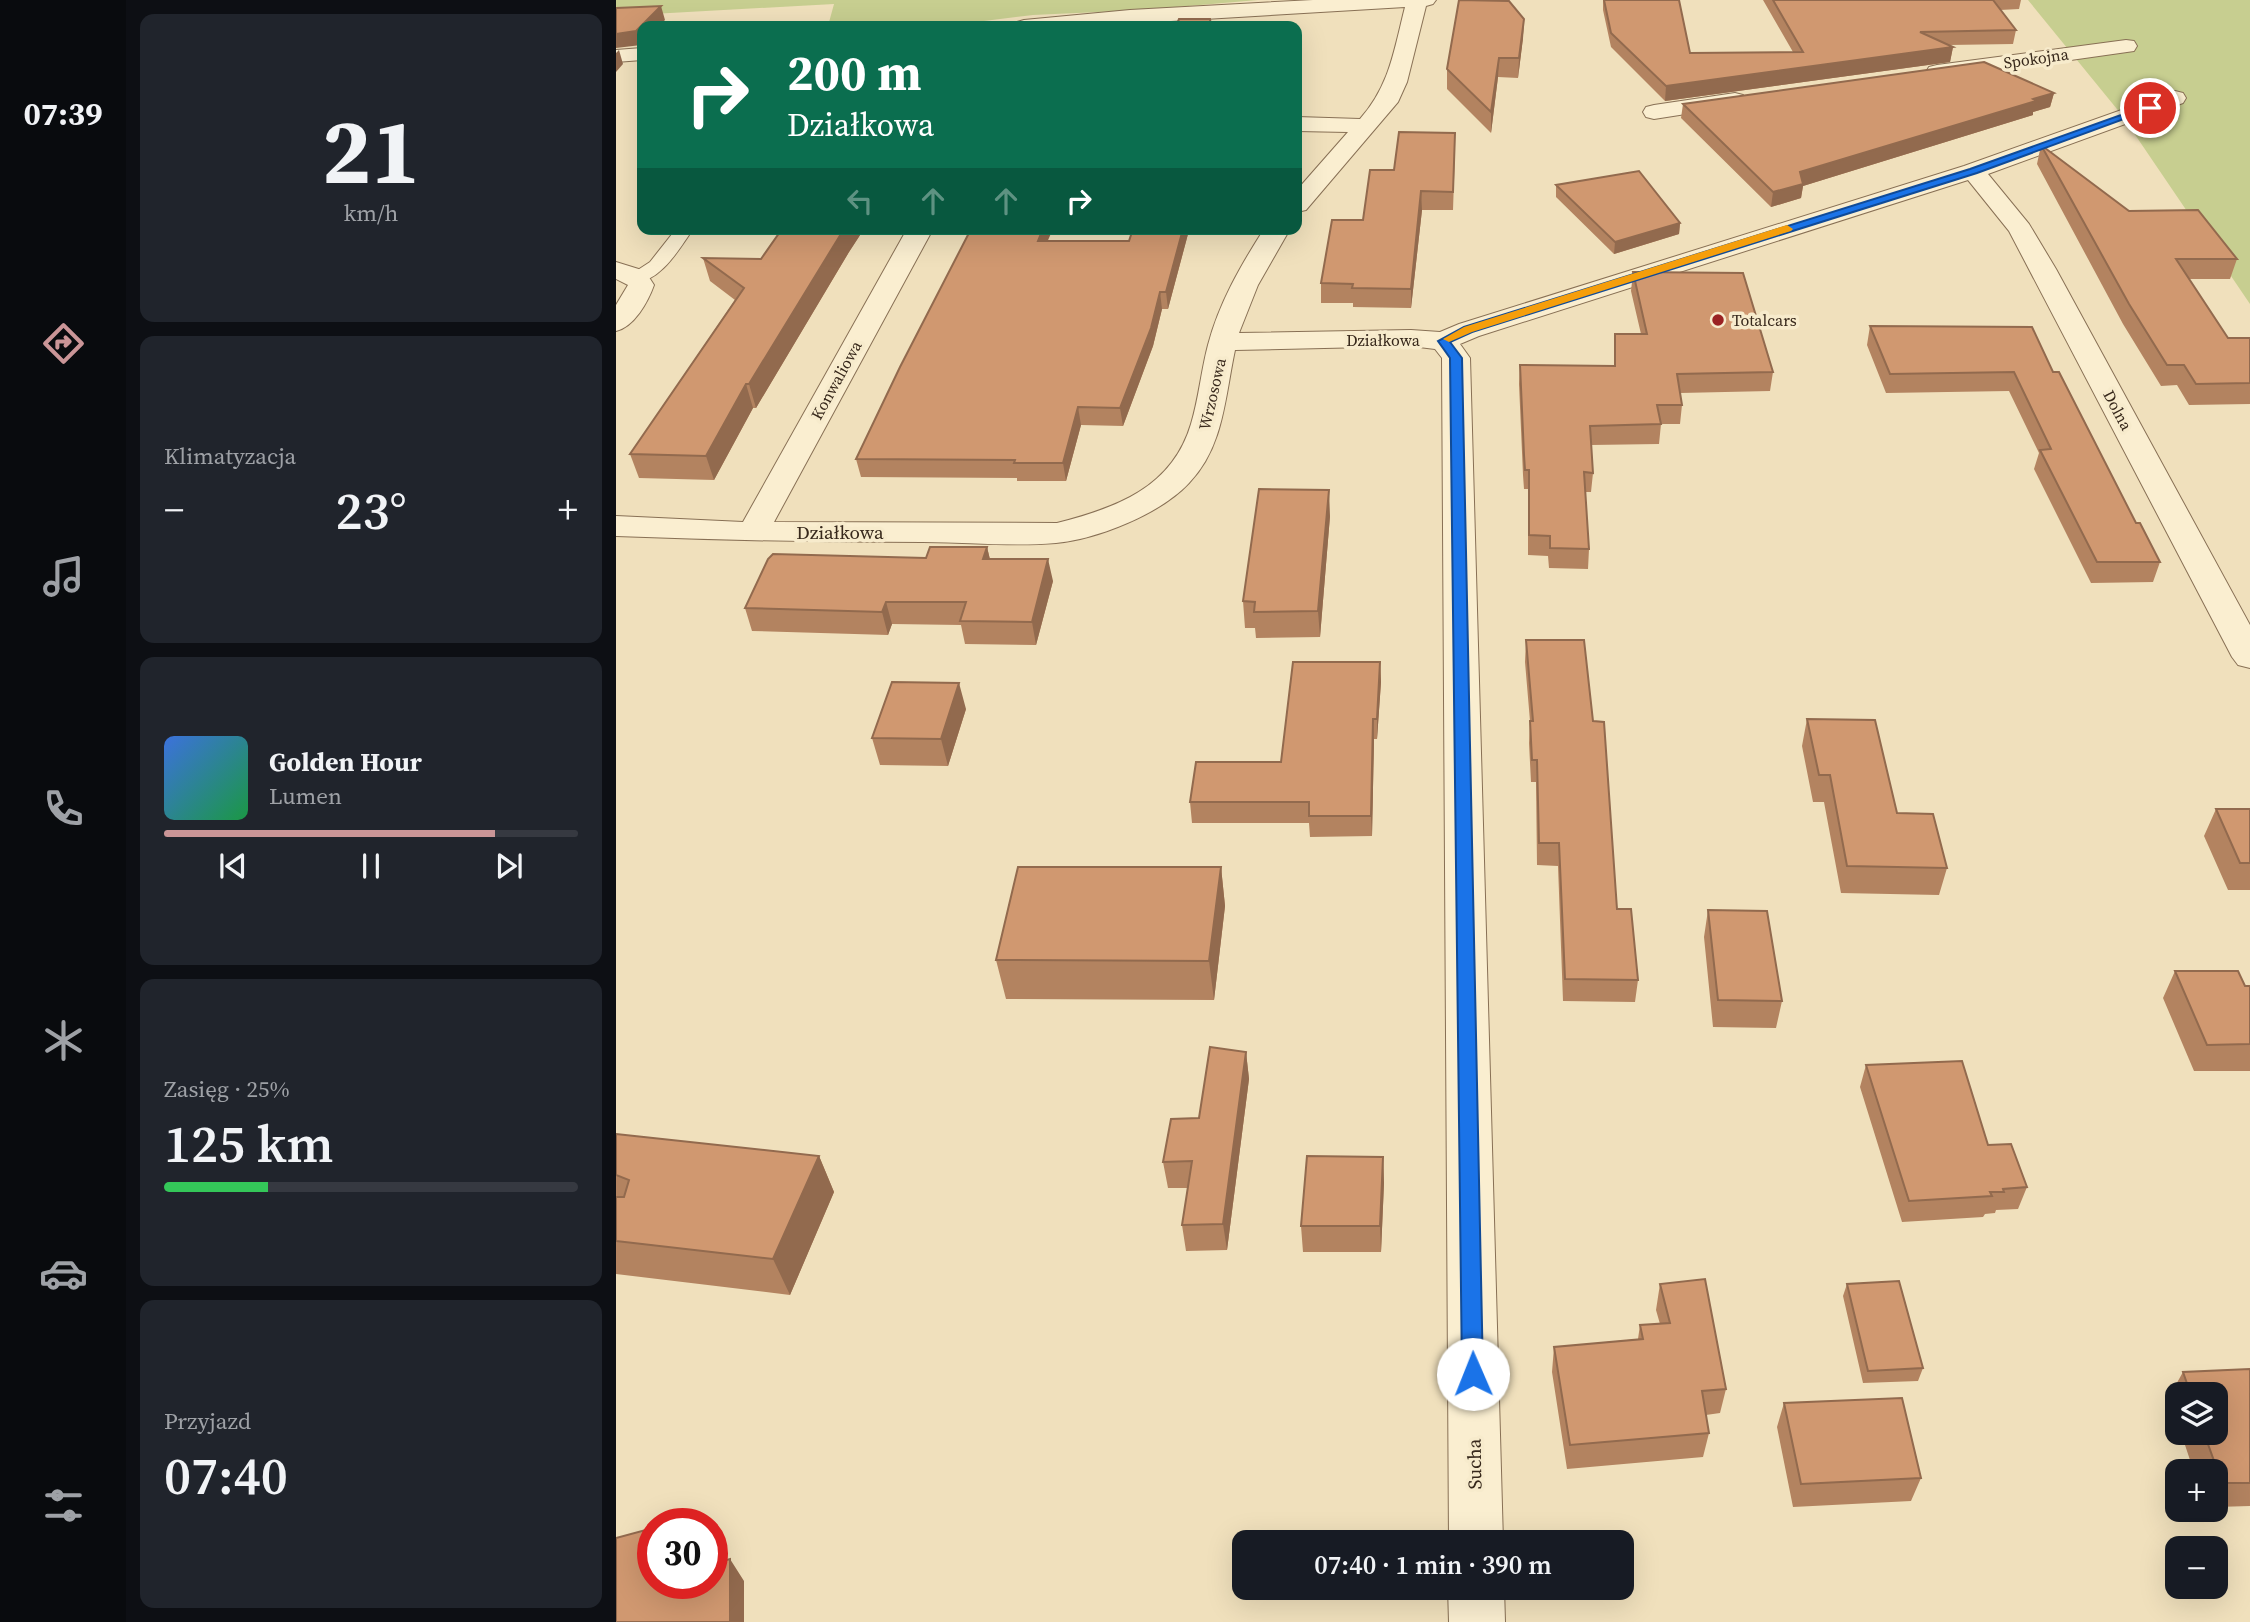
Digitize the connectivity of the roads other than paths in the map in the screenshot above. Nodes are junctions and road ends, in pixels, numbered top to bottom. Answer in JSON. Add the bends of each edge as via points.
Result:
{"nodes":[{"id":1,"x":1422,"y":1,"type":"edge"},
{"id":2,"x":1083,"y":21,"type":"edge"},
{"id":3,"x":2126,"y":46,"type":"dead end"},
{"id":4,"x":637,"y":54,"type":"edge"},
{"id":5,"x":616,"y":56,"type":"edge"},
{"id":6,"x":1910,"y":76,"type":"edge"},
{"id":7,"x":1762,"y":96,"type":"edge"},
{"id":8,"x":2175,"y":98,"type":"dead end"},
{"id":9,"x":1654,"y":112,"type":"dead end"},
{"id":10,"x":1302,"y":124,"type":"edge"},
{"id":11,"x":1367,"y":126,"type":"junction"},
{"id":12,"x":1973,"y":171,"type":"junction"},
{"id":13,"x":1302,"y":199,"type":"edge"},
{"id":14,"x":680,"y":235,"type":"edge"},
{"id":15,"x":917,"y":235,"type":"edge"},
{"id":16,"x":1274,"y":235,"type":"edge"},
{"id":17,"x":626,"y":273,"type":"edge"},
{"id":18,"x":616,"y":323,"type":"edge"},
{"id":19,"x":1444,"y":341,"type":"junction"},
{"id":20,"x":1223,"y":342,"type":"junction"},
{"id":21,"x":1105,"y":521,"type":"joint"},
{"id":22,"x":616,"y":526,"type":"edge"},
{"id":23,"x":753,"y":532,"type":"junction"},
{"id":24,"x":2250,"y":657,"type":"edge"},
{"id":25,"x":1476,"y":1530,"type":"edge"},
{"id":26,"x":1476,"y":1600,"type":"edge"},
{"id":27,"x":1477,"y":1622,"type":"edge"}],
"edges":[{"from":1,"to":2,"type":"street"},
{"from":1,"to":11,"type":"street","via":[[1396,82]]},
{"from":3,"to":6,"type":"street","name":"Spokojna"},
{"from":4,"to":5,"type":"street"},
{"from":7,"to":9,"type":"street"},
{"from":8,"to":12,"type":"street","name":"Działkowa"},
{"from":10,"to":11,"type":"street"},
{"from":11,"to":13,"type":"street"},
{"from":12,"to":19,"type":"street","name":"Działkowa"},
{"from":12,"to":24,"type":"street","name":"Dolna","via":[[2020,229],[2043,269]]},
{"from":14,"to":17,"type":"lane","via":[[656,266]]},
{"from":15,"to":23,"type":"street","name":"Konwaliowa"},
{"from":16,"to":20,"type":"street","name":"Wrzosowa","via":[[1241,294]]},
{"from":17,"to":18,"type":"street","via":[[641,285]]},
{"from":19,"to":20,"type":"street","name":"Działkowa"},
{"from":19,"to":25,"type":"street","name":"Sucha","via":[[1456,358]]},
{"from":20,"to":21,"type":"street","name":"Wrzosowa","via":[[1204,432],[1194,457],[1177,480],[1146,503]]},
{"from":21,"to":23,"type":"street","name":"Działkowa","via":[[1057,533]]},
{"from":22,"to":23,"type":"street","name":"Działkowa"},
{"from":26,"to":27,"type":"street"}]}
